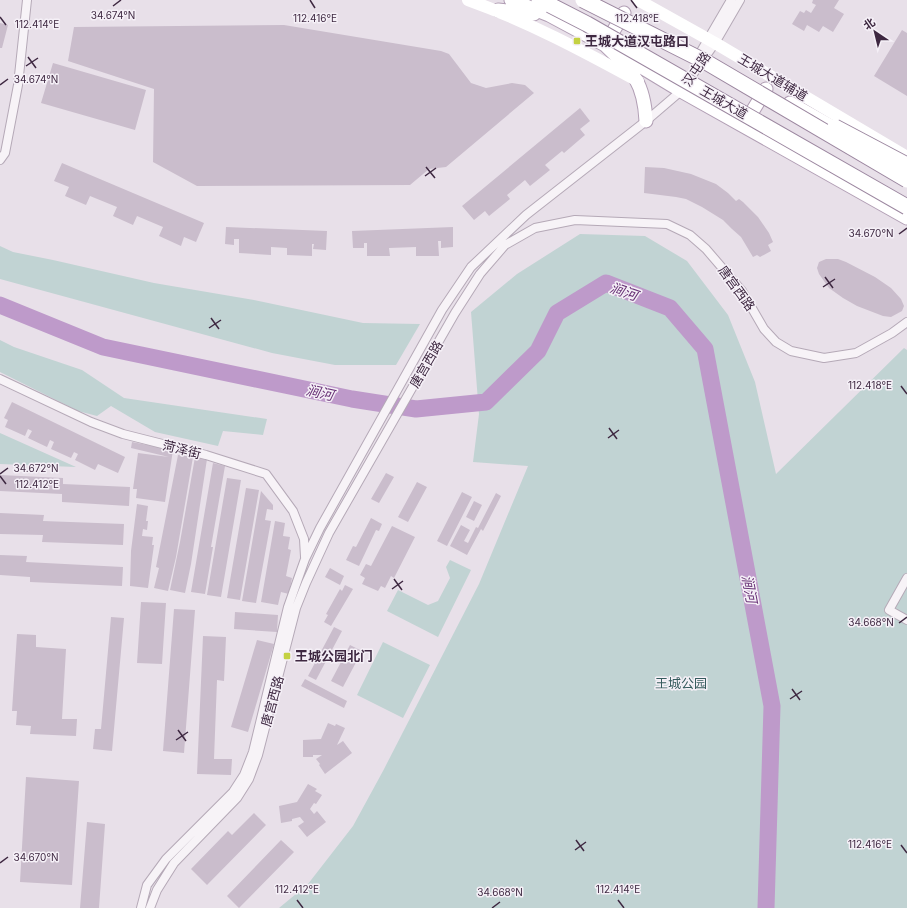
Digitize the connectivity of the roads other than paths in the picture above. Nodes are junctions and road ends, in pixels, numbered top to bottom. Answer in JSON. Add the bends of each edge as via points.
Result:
{"nodes":[{"id":1,"x":27,"y":0,"type":"edge"},
{"id":2,"x":468,"y":0,"type":"edge"},
{"id":3,"x":510,"y":0,"type":"edge"},
{"id":4,"x":538,"y":0,"type":"edge"},
{"id":5,"x":583,"y":0,"type":"edge"},
{"id":6,"x":599,"y":0,"type":"edge"},
{"id":7,"x":638,"y":0,"type":"edge"},
{"id":8,"x":731,"y":0,"type":"edge"},
{"id":9,"x":740,"y":0,"type":"edge"},
{"id":10,"x":498,"y":10,"type":"junction"},
{"id":11,"x":624,"y":13,"type":"junction"},
{"id":12,"x":549,"y":15,"type":"junction"},
{"id":13,"x":711,"y":41,"type":"junction"},
{"id":14,"x":605,"y":45,"type":"junction"},
{"id":15,"x":704,"y":56,"type":"junction"},
{"id":16,"x":638,"y":81,"type":"junction"},
{"id":17,"x":766,"y":89,"type":"junction"},
{"id":18,"x":681,"y":91,"type":"junction"},
{"id":19,"x":646,"y":121,"type":"junction"},
{"id":20,"x":744,"y":126,"type":"junction"},
{"id":21,"x":907,"y":157,"type":"edge"},
{"id":22,"x":0,"y":160,"type":"edge"},
{"id":23,"x":907,"y":165,"type":"edge"},
{"id":24,"x":907,"y":170,"type":"edge"},
{"id":25,"x":907,"y":180,"type":"edge"},
{"id":26,"x":907,"y":207,"type":"edge"},
{"id":27,"x":907,"y":218,"type":"edge"},
{"id":28,"x":907,"y":322,"type":"edge"},
{"id":29,"x":0,"y":379,"type":"edge"},
{"id":30,"x":305,"y":559,"type":"junction"},
{"id":31,"x":314,"y":566,"type":"junction"},
{"id":32,"x":907,"y":578,"type":"edge"},
{"id":33,"x":907,"y":620,"type":"edge"},
{"id":34,"x":141,"y":908,"type":"edge"},
{"id":35,"x":150,"y":908,"type":"edge"}],
"edges":[{"from":1,"to":22,"type":"street","via":[[18,85],[5,153]]},
{"from":2,"to":10,"type":"main road"},
{"from":3,"to":12,"type":"main road"},
{"from":4,"to":26,"type":"highway","name":"王城大道","bridge":true,"via":[[587,24]]},
{"from":5,"to":15,"type":"highway","name":"王城大道","bridge":true},
{"from":6,"to":11,"type":"main road"},
{"from":6,"to":15,"type":"highway","bridge":true},
{"from":7,"to":13,"type":"main road","name":"王城大道辅道"},
{"from":8,"to":13,"type":"street","name":"汉屯路"},
{"from":9,"to":13,"type":"street","name":"汉屯路"},
{"from":10,"to":12,"type":"main road"},
{"from":10,"to":16,"type":"main road"},
{"from":11,"to":14,"type":"main road"},
{"from":11,"to":15,"type":"main road"},
{"from":12,"to":14,"type":"main road"},
{"from":13,"to":15,"type":"street","name":"汉屯路"},
{"from":13,"to":21,"type":"main road","name":"王城大道辅道"},
{"from":14,"to":16,"type":"main road"},
{"from":14,"to":18,"type":"main road"},
{"from":15,"to":17,"type":"main road"},
{"from":15,"to":18,"type":"street","name":"汉屯路"},
{"from":15,"to":23,"type":"highway","bridge":true},
{"from":15,"to":25,"type":"highway","name":"王城大道","bridge":true},
{"from":16,"to":19,"type":"main road","via":[[645,103]]},
{"from":17,"to":20,"type":"main road"},
{"from":17,"to":24,"type":"main road"},
{"from":18,"to":19,"type":"street","name":"唐宫西路"},
{"from":18,"to":20,"type":"main road"},
{"from":19,"to":30,"type":"street","name":"唐宫西路","via":[[517,224],[471,267],[442,310]]},
{"from":20,"to":27,"type":"main road"},
{"from":28,"to":31,"type":"street","name":"唐宫西路","via":[[892,334],[856,353],[824,358],[791,351],[776,342],[764,329],[742,291],[706,249],[690,235],[667,224],[575,220],[535,228],[505,245],[480,274],[330,533]]},
{"from":29,"to":30,"type":"street","name":"菏泽街","via":[[92,422],[124,434],[206,455],[266,474],[293,511],[304,539]]},
{"from":30,"to":31,"type":"street"},
{"from":30,"to":34,"type":"street","name":"唐宫西路","via":[[288,607],[253,752],[244,775],[233,792],[166,859],[147,885]]},
{"from":31,"to":35,"type":"street","name":"唐宫西路","via":[[296,608],[258,755],[249,779],[237,798],[174,863],[157,890]]},
{"from":32,"to":33,"type":"street","via":[[889,610]]}]}
